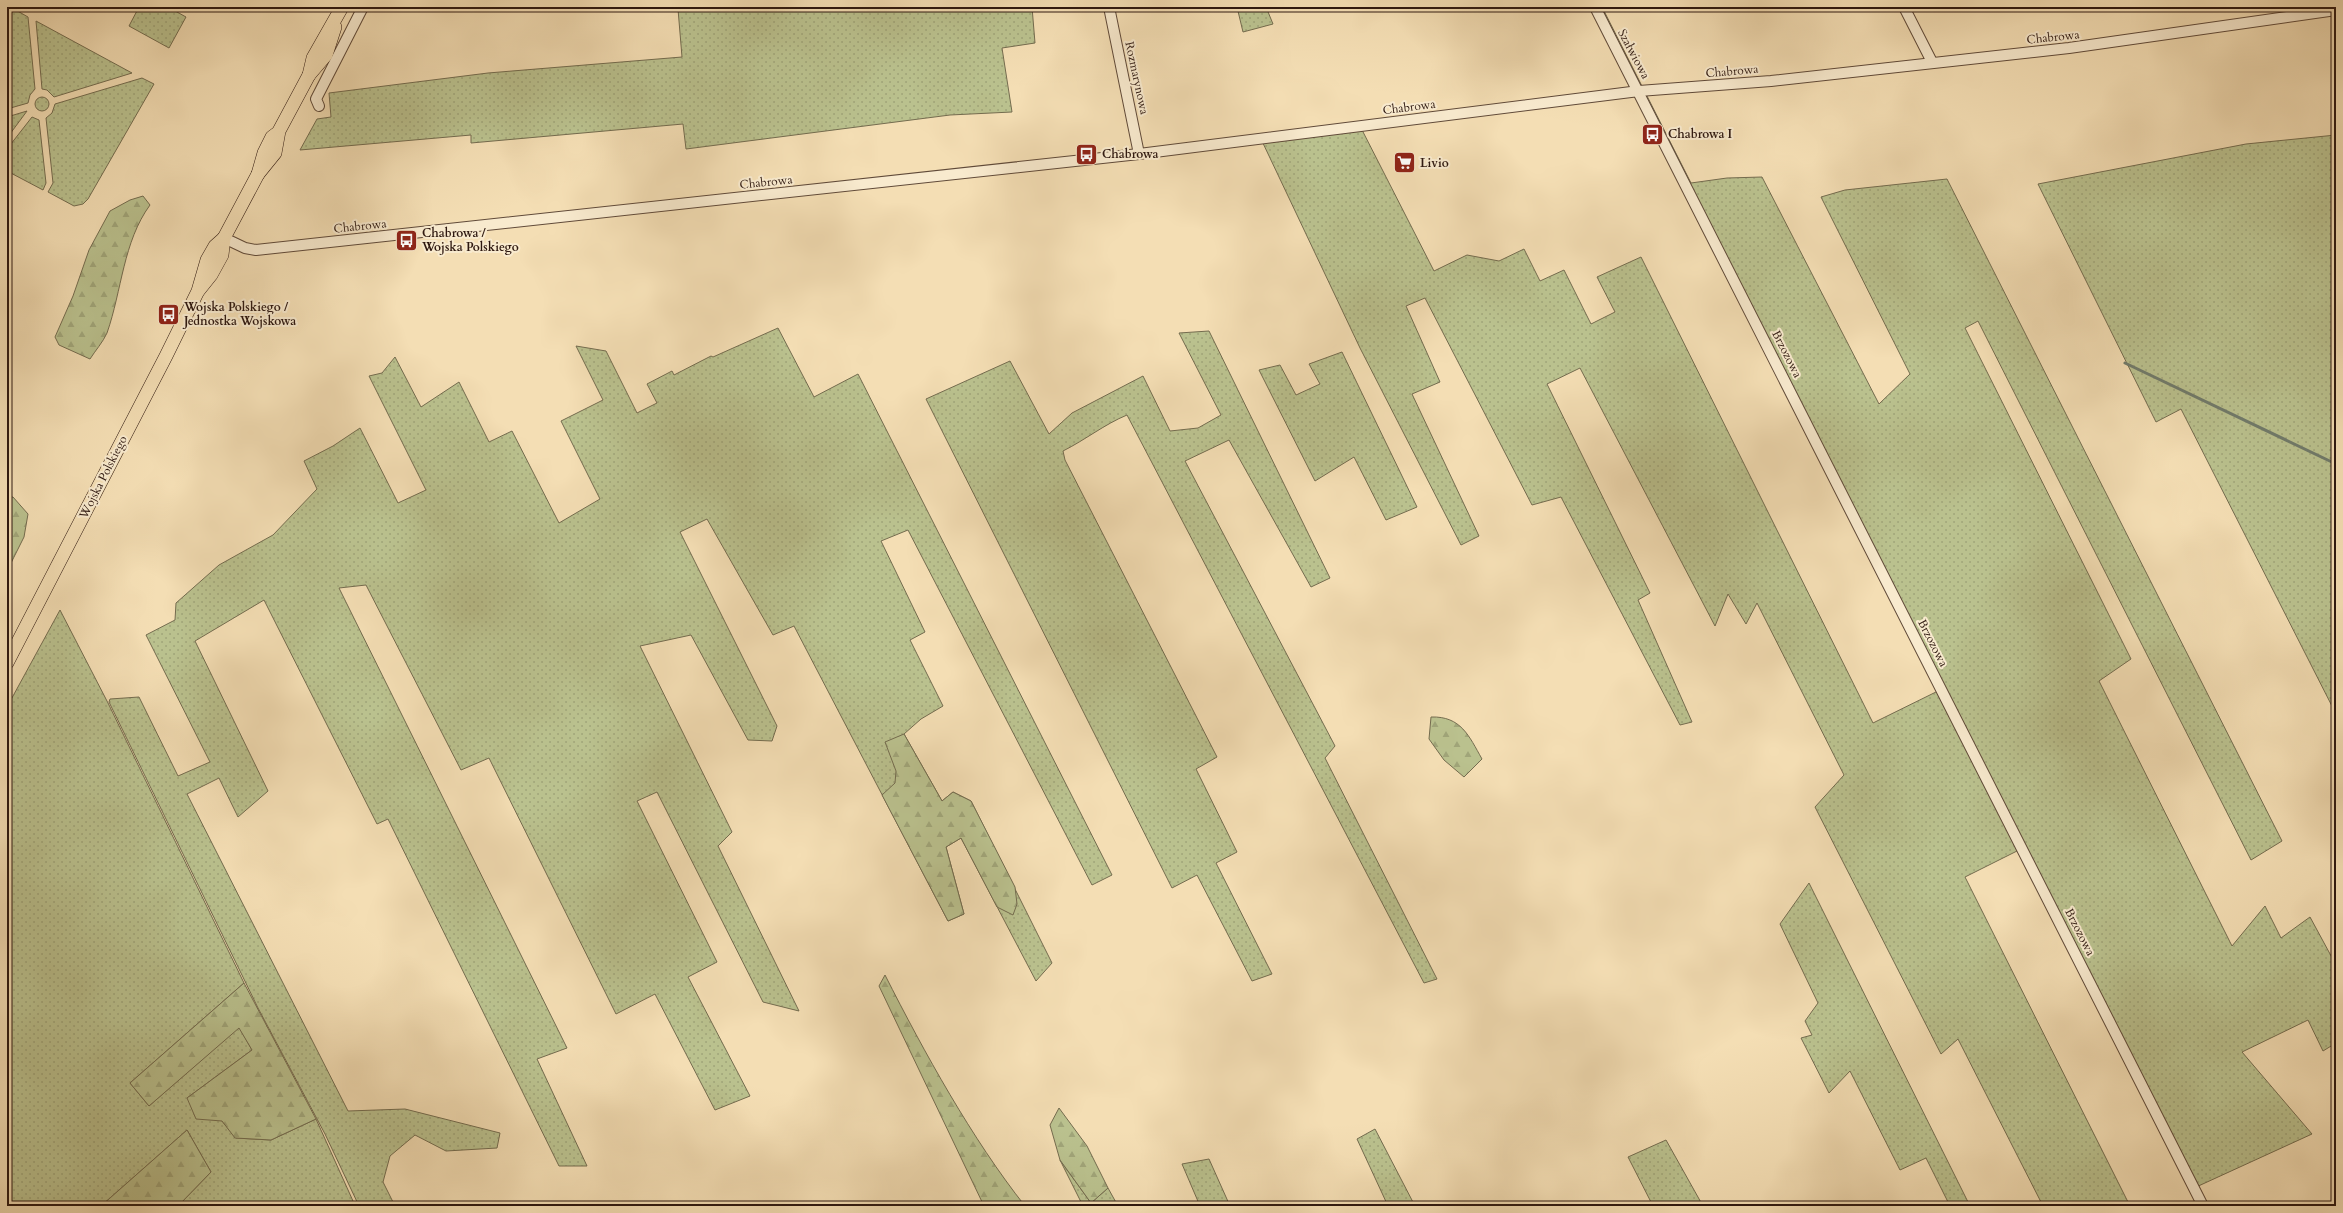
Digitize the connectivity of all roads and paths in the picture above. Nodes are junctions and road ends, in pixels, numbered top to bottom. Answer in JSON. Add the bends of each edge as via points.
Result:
{"nodes":[{"id":1,"x":363,"y":7,"type":"edge"},
{"id":2,"x":1109,"y":7,"type":"edge"},
{"id":3,"x":1595,"y":7,"type":"edge"},
{"id":4,"x":1904,"y":7,"type":"edge"},
{"id":5,"x":341,"y":9,"type":"edge"},
{"id":6,"x":2336,"y":10,"type":"edge"},
{"id":7,"x":1932,"y":62,"type":"junction"},
{"id":8,"x":1639,"y":91,"type":"junction"},
{"id":9,"x":319,"y":106,"type":"dead end"},
{"id":10,"x":1139,"y":154,"type":"junction"},
{"id":11,"x":224,"y":238,"type":"junction"},
{"id":12,"x":7,"y":663,"type":"edge"},
{"id":13,"x":2203,"y":1206,"type":"edge"}],
"edges":[{"from":1,"to":9,"type":"street","via":[[316,99]]},
{"from":2,"to":10,"type":"street","name":"Rozmarynowa"},
{"from":3,"to":8,"type":"street","name":"Szałwiowa"},
{"from":4,"to":7,"type":"street"},
{"from":5,"to":11,"type":"main road","name":"Wojska Polskiego","via":[[313,58],[309,75],[279,131],[272,137],[258,174]]},
{"from":6,"to":7,"type":"street","name":"Chabrowa","via":[[2069,48]]},
{"from":7,"to":8,"type":"street","name":"Chabrowa","via":[[1771,81]]},
{"from":8,"to":10,"type":"street","name":"Chabrowa"},
{"from":8,"to":13,"type":"street","name":"Brzozowa"},
{"from":10,"to":11,"type":"street","name":"Chabrowa","via":[[250,250]]},
{"from":11,"to":12,"type":"main road","name":"Wojska Polskiego","via":[[215,246],[207,260],[198,291]]}]}
